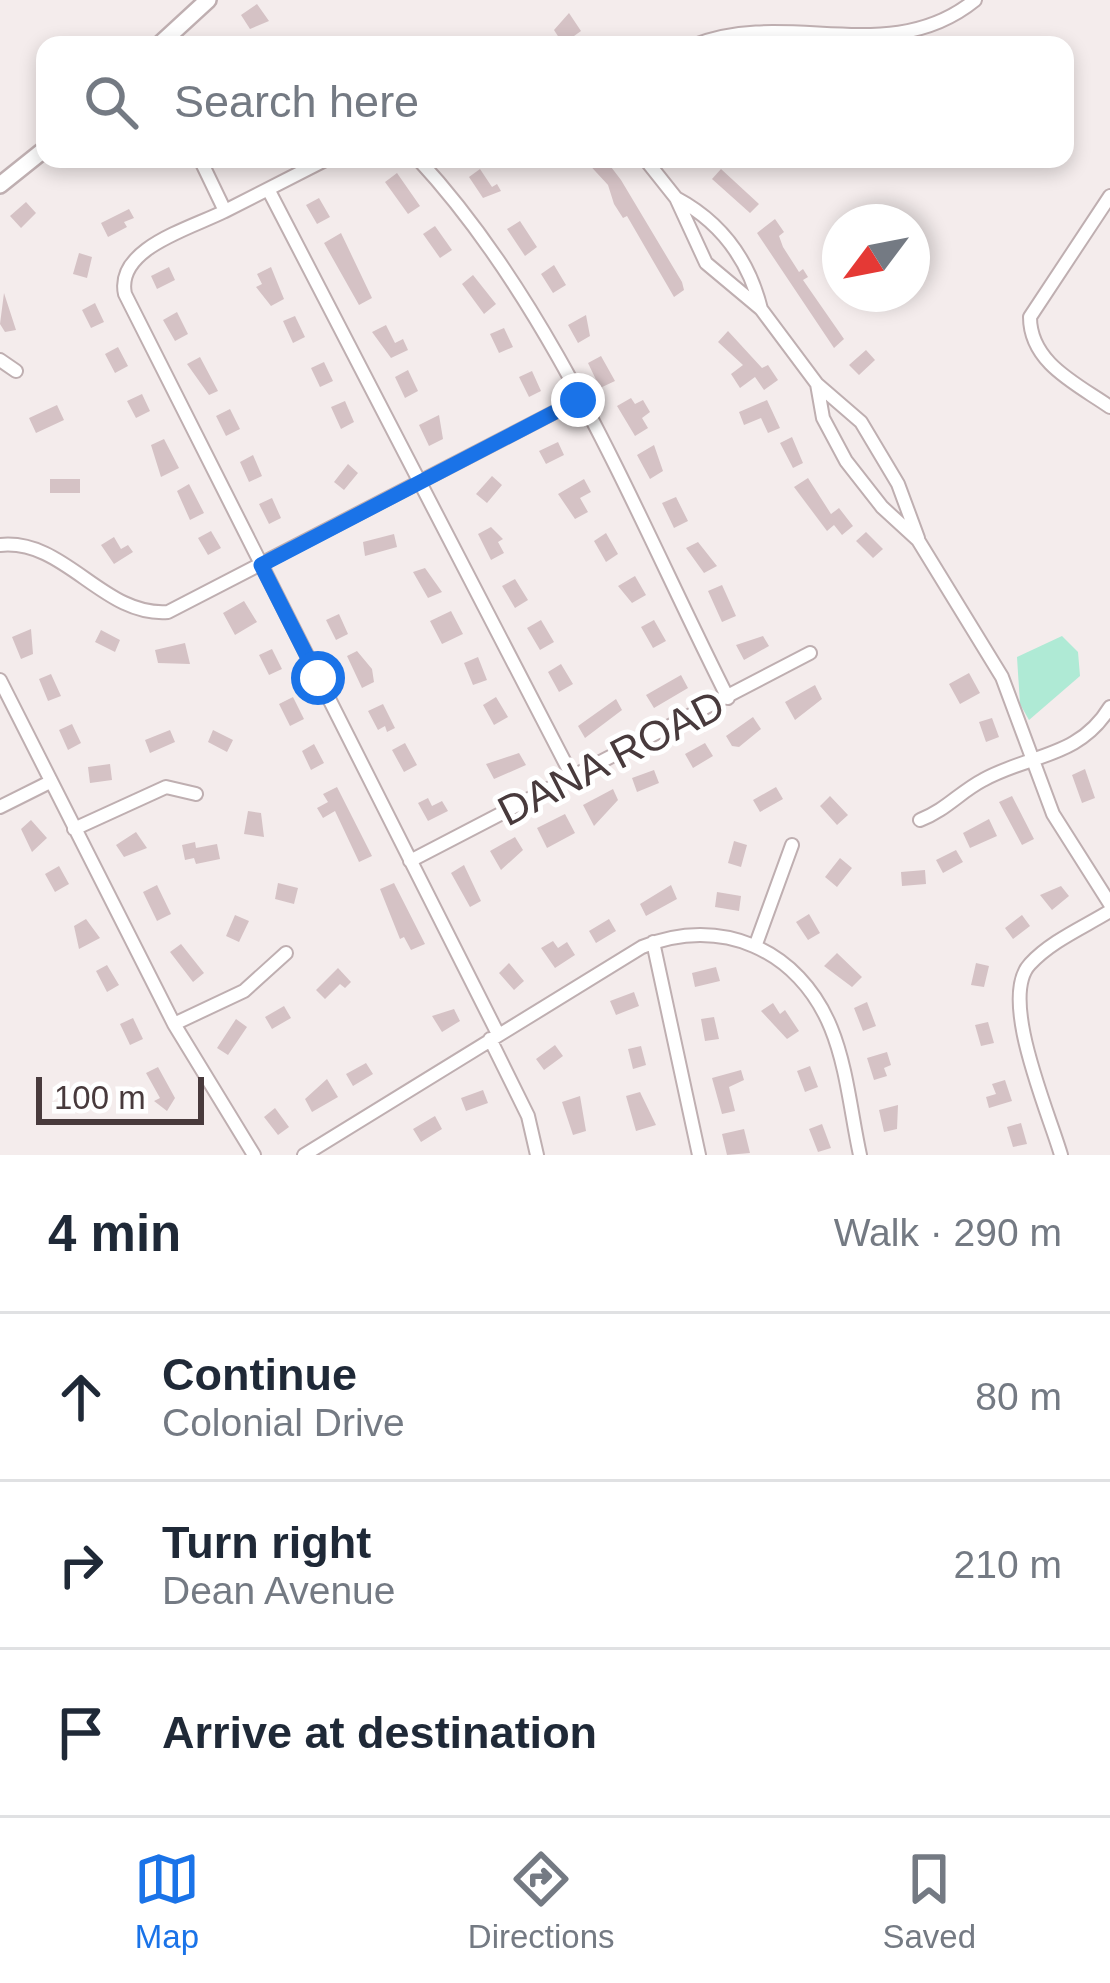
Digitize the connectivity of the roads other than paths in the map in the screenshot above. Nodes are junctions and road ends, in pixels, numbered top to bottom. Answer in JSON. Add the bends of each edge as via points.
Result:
{"nodes":[{"id":1,"x":207,"y":0,"type":"edge"},
{"id":2,"x":975,"y":0,"type":"edge"},
{"id":3,"x":169,"y":36,"type":"edge"},
{"id":4,"x":726,"y":36,"type":"edge"},
{"id":5,"x":870,"y":36,"type":"edge"},
{"id":6,"x":899,"y":36,"type":"edge"},
{"id":7,"x":36,"y":156,"type":"edge"},
{"id":8,"x":204,"y":168,"type":"edge"},
{"id":9,"x":309,"y":168,"type":"edge"},
{"id":10,"x":425,"y":168,"type":"edge"},
{"id":11,"x":652,"y":168,"type":"edge"},
{"id":12,"x":0,"y":185,"type":"edge"},
{"id":13,"x":268,"y":189,"type":"junction"},
{"id":14,"x":676,"y":199,"type":"junction"},
{"id":15,"x":1109,"y":199,"type":"edge"},
{"id":16,"x":225,"y":211,"type":"junction"},
{"id":17,"x":760,"y":309,"type":"junction"},
{"id":18,"x":0,"y":360,"type":"edge"},
{"id":19,"x":16,"y":371,"type":"dead end"},
{"id":20,"x":817,"y":384,"type":"junction"},
{"id":21,"x":578,"y":400,"type":"junction"},
{"id":22,"x":1110,"y":407,"type":"edge"},
{"id":23,"x":420,"y":482,"type":"junction"},
{"id":24,"x":918,"y":540,"type":"junction"},
{"id":25,"x":0,"y":544,"type":"edge"},
{"id":26,"x":261,"y":565,"type":"junction"},
{"id":27,"x":810,"y":653,"type":"dead end"},
{"id":28,"x":0,"y":680,"type":"edge"},
{"id":29,"x":728,"y":698,"type":"junction"},
{"id":30,"x":1110,"y":707,"type":"edge"},
{"id":31,"x":1034,"y":762,"type":"junction"},
{"id":32,"x":573,"y":778,"type":"junction"},
{"id":33,"x":50,"y":782,"type":"junction"},
{"id":34,"x":196,"y":794,"type":"dead end"},
{"id":35,"x":0,"y":807,"type":"edge"},
{"id":36,"x":920,"y":820,"type":"dead end"},
{"id":37,"x":74,"y":829,"type":"junction"},
{"id":38,"x":791,"y":845,"type":"dead end"},
{"id":39,"x":410,"y":861,"type":"junction"},
{"id":40,"x":1110,"y":908,"type":"edge"},
{"id":41,"x":653,"y":943,"type":"junction"},
{"id":42,"x":756,"y":944,"type":"junction"},
{"id":43,"x":286,"y":953,"type":"dead end"},
{"id":44,"x":174,"y":1024,"type":"junction"},
{"id":45,"x":494,"y":1037,"type":"junction"},
{"id":46,"x":254,"y":1155,"type":"edge"},
{"id":47,"x":304,"y":1155,"type":"edge"},
{"id":48,"x":538,"y":1155,"type":"edge"},
{"id":49,"x":699,"y":1155,"type":"edge"},
{"id":50,"x":860,"y":1155,"type":"edge"},
{"id":51,"x":1061,"y":1155,"type":"edge"}],
"edges":[{"from":1,"to":3,"type":"street"},
{"from":2,"to":6,"type":"street"},
{"from":4,"to":5,"type":"street"},
{"from":7,"to":12,"type":"street"},
{"from":8,"to":16,"type":"street"},
{"from":9,"to":13,"type":"street"},
{"from":10,"to":21,"type":"street","via":[[505,271]]},
{"from":11,"to":14,"type":"street"},
{"from":13,"to":16,"type":"street"},
{"from":13,"to":23,"type":"street"},
{"from":14,"to":17,"type":"street","via":[[706,263]]},
{"from":14,"to":17,"type":"street","via":[[731,244]]},
{"from":15,"to":22,"type":"street","via":[[1038,297],[1030,328],[1043,357]]},
{"from":16,"to":26,"type":"street","via":[[132,260],[123,286]]},
{"from":17,"to":20,"type":"street"},
{"from":18,"to":19,"type":"street"},
{"from":20,"to":24,"type":"street","via":[[824,418],[852,470]]},
{"from":20,"to":24,"type":"street","via":[[874,442]]},
{"from":21,"to":23,"type":"street"},
{"from":21,"to":29,"type":"street"},
{"from":23,"to":26,"type":"street"},
{"from":23,"to":32,"type":"street"},
{"from":24,"to":31,"type":"street","via":[[1003,677]]},
{"from":25,"to":26,"type":"street","via":[[33,548],[155,613]]},
{"from":26,"to":39,"type":"street"},
{"from":27,"to":29,"type":"street","name":"DANA ROAD"},
{"from":28,"to":33,"type":"street"},
{"from":29,"to":32,"type":"street","name":"DANA ROAD"},
{"from":30,"to":31,"type":"street","via":[[1085,739]]},
{"from":31,"to":36,"type":"street","via":[[986,778]]},
{"from":31,"to":40,"type":"street","via":[[1053,814]]},
{"from":32,"to":39,"type":"street","name":"DANA ROAD"},
{"from":33,"to":35,"type":"street"},
{"from":33,"to":37,"type":"street"},
{"from":34,"to":37,"type":"street","via":[[166,787]]},
{"from":37,"to":44,"type":"street"},
{"from":38,"to":42,"type":"street"},
{"from":39,"to":45,"type":"street"},
{"from":40,"to":51,"type":"street","via":[[1040,955],[1018,987]]},
{"from":41,"to":42,"type":"street","via":[[704,932]]},
{"from":41,"to":45,"type":"street"},
{"from":41,"to":49,"type":"street"},
{"from":42,"to":50,"type":"street","via":[[797,977],[829,1024]]},
{"from":43,"to":44,"type":"street","via":[[244,991]]},
{"from":44,"to":46,"type":"street"},
{"from":45,"to":47,"type":"street"},
{"from":45,"to":48,"type":"street"}]}
